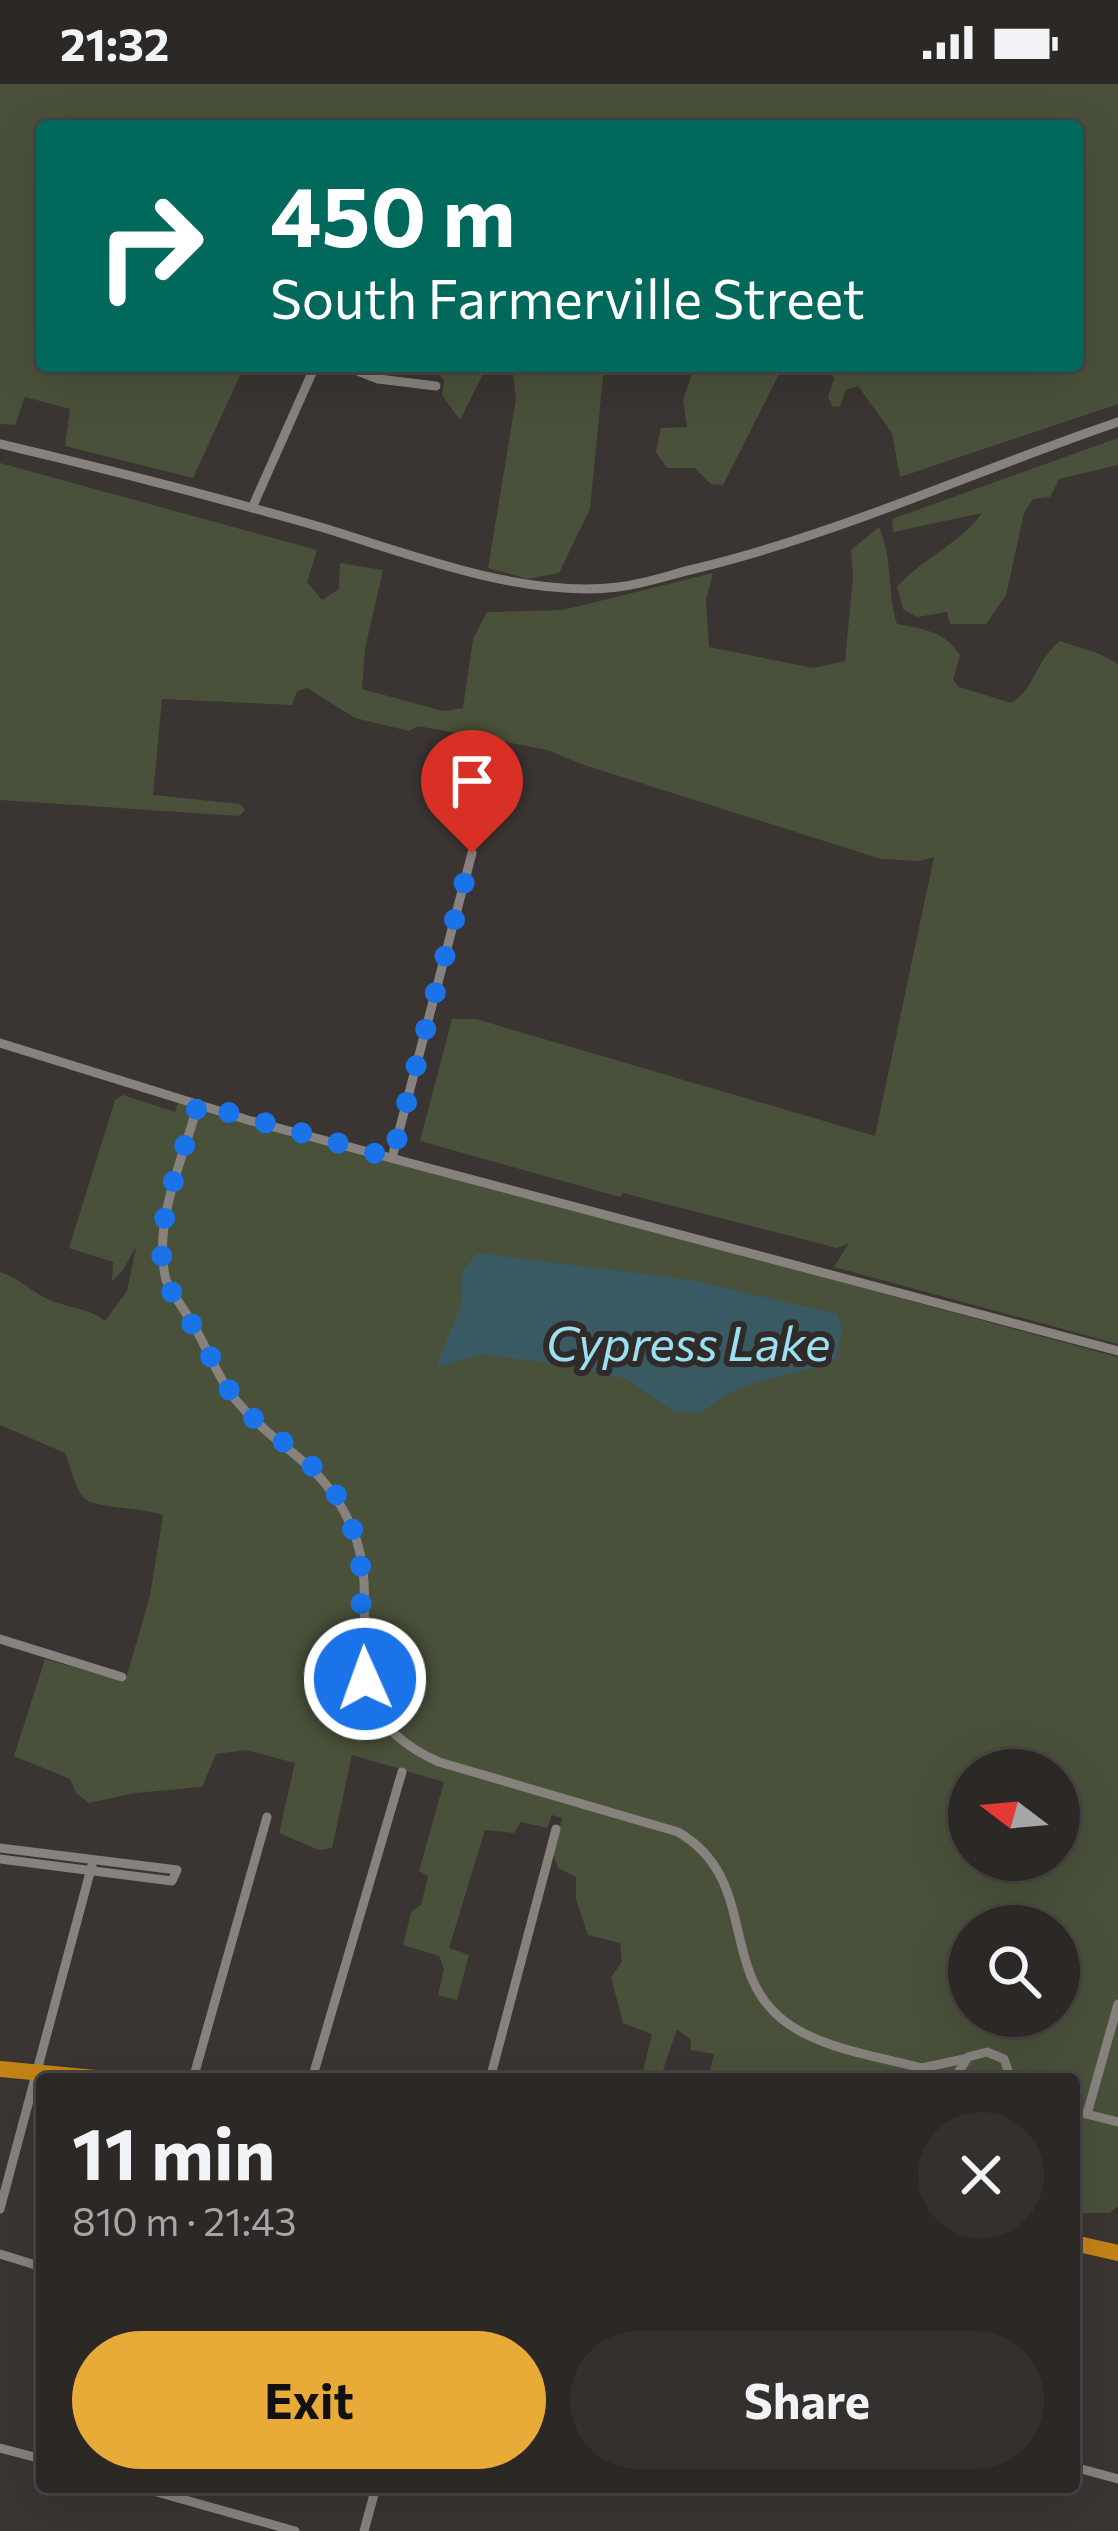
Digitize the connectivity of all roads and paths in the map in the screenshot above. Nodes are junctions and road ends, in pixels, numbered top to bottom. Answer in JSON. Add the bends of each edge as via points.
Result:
{"nodes":[{"id":1,"x":312,"y":372,"type":"edge"},
{"id":2,"x":360,"y":372,"type":"edge"},
{"id":3,"x":436,"y":386,"type":"dead end"},
{"id":4,"x":1118,"y":422,"type":"edge"},
{"id":5,"x":0,"y":444,"type":"edge"},
{"id":6,"x":252,"y":508,"type":"junction"},
{"id":7,"x":472,"y":853,"type":"dead end"},
{"id":8,"x":0,"y":1043,"type":"edge"},
{"id":9,"x":198,"y":1104,"type":"junction"},
{"id":10,"x":392,"y":1158,"type":"junction"},
{"id":11,"x":1118,"y":1351,"type":"edge"},
{"id":12,"x":0,"y":1639,"type":"edge"},
{"id":13,"x":122,"y":1677,"type":"dead end"},
{"id":14,"x":402,"y":1772,"type":"dead end"},
{"id":15,"x":267,"y":1817,"type":"dead end"},
{"id":16,"x":556,"y":1829,"type":"dead end"},
{"id":17,"x":0,"y":1848,"type":"edge"},
{"id":18,"x":0,"y":1859,"type":"edge"},
{"id":19,"x":92,"y":1865,"type":"junction"},
{"id":20,"x":1118,"y":2004,"type":"edge"},
{"id":21,"x":968,"y":2057,"type":"junction"},
{"id":22,"x":922,"y":2068,"type":"junction"},
{"id":23,"x":0,"y":2069,"type":"edge"},
{"id":24,"x":39,"y":2073,"type":"joint"},
{"id":25,"x":196,"y":2073,"type":"edge"},
{"id":26,"x":314,"y":2073,"type":"edge"},
{"id":27,"x":492,"y":2073,"type":"edge"},
{"id":28,"x":929,"y":2073,"type":"edge"},
{"id":29,"x":958,"y":2073,"type":"edge"},
{"id":30,"x":1009,"y":2073,"type":"edge"},
{"id":31,"x":36,"y":2083,"type":"edge"},
{"id":32,"x":1080,"y":2112,"type":"edge"},
{"id":33,"x":1087,"y":2114,"type":"junction"},
{"id":34,"x":1118,"y":2122,"type":"edge"},
{"id":35,"x":0,"y":2209,"type":"edge"},
{"id":36,"x":1080,"y":2244,"type":"edge"},
{"id":37,"x":1118,"y":2253,"type":"edge"},
{"id":38,"x":0,"y":2254,"type":"edge"},
{"id":39,"x":36,"y":2265,"type":"edge"},
{"id":40,"x":0,"y":2447,"type":"edge"},
{"id":41,"x":36,"y":2457,"type":"edge"},
{"id":42,"x":1080,"y":2469,"type":"edge"},
{"id":43,"x":1118,"y":2479,"type":"edge"},
{"id":44,"x":161,"y":2493,"type":"edge"},
{"id":45,"x":374,"y":2493,"type":"edge"},
{"id":46,"x":295,"y":2531,"type":"edge"},
{"id":47,"x":364,"y":2531,"type":"edge"}],
"edges":[{"from":1,"to":6,"type":"street"},
{"from":2,"to":3,"type":"street"},
{"from":4,"to":6,"type":"street","via":[[821,533],[619,587],[545,586]]},
{"from":5,"to":6,"type":"street"},
{"from":7,"to":10,"type":"street"},
{"from":8,"to":9,"type":"street"},
{"from":9,"to":10,"type":"street"},
{"from":9,"to":22,"type":"street","via":[[163,1228],[166,1280],[228,1390],[340,1501],[362,1558],[361,1655],[376,1712],[439,1762],[696,1843],[724,1878],[748,1970],[770,2009],[817,2039]]},
{"from":10,"to":11,"type":"street"},
{"from":12,"to":13,"type":"street"},
{"from":14,"to":26,"type":"street"},
{"from":15,"to":25,"type":"street"},
{"from":16,"to":27,"type":"street"},
{"from":17,"to":19,"type":"street"},
{"from":18,"to":19,"type":"street"},
{"from":19,"to":19,"type":"street","via":[[172,1881],[177,1875],[177,1870]]},
{"from":19,"to":24,"type":"street"},
{"from":20,"to":33,"type":"street"},
{"from":21,"to":22,"type":"street"},
{"from":21,"to":29,"type":"street"},
{"from":21,"to":30,"type":"street","via":[[999,2055]]},
{"from":22,"to":28,"type":"street"},
{"from":23,"to":24,"type":"highway"},
{"from":31,"to":35,"type":"street"},
{"from":32,"to":33,"type":"street"},
{"from":33,"to":34,"type":"street"},
{"from":36,"to":37,"type":"highway"},
{"from":38,"to":39,"type":"street"},
{"from":40,"to":41,"type":"street"},
{"from":42,"to":43,"type":"street"},
{"from":44,"to":46,"type":"street"},
{"from":45,"to":47,"type":"street"}]}
